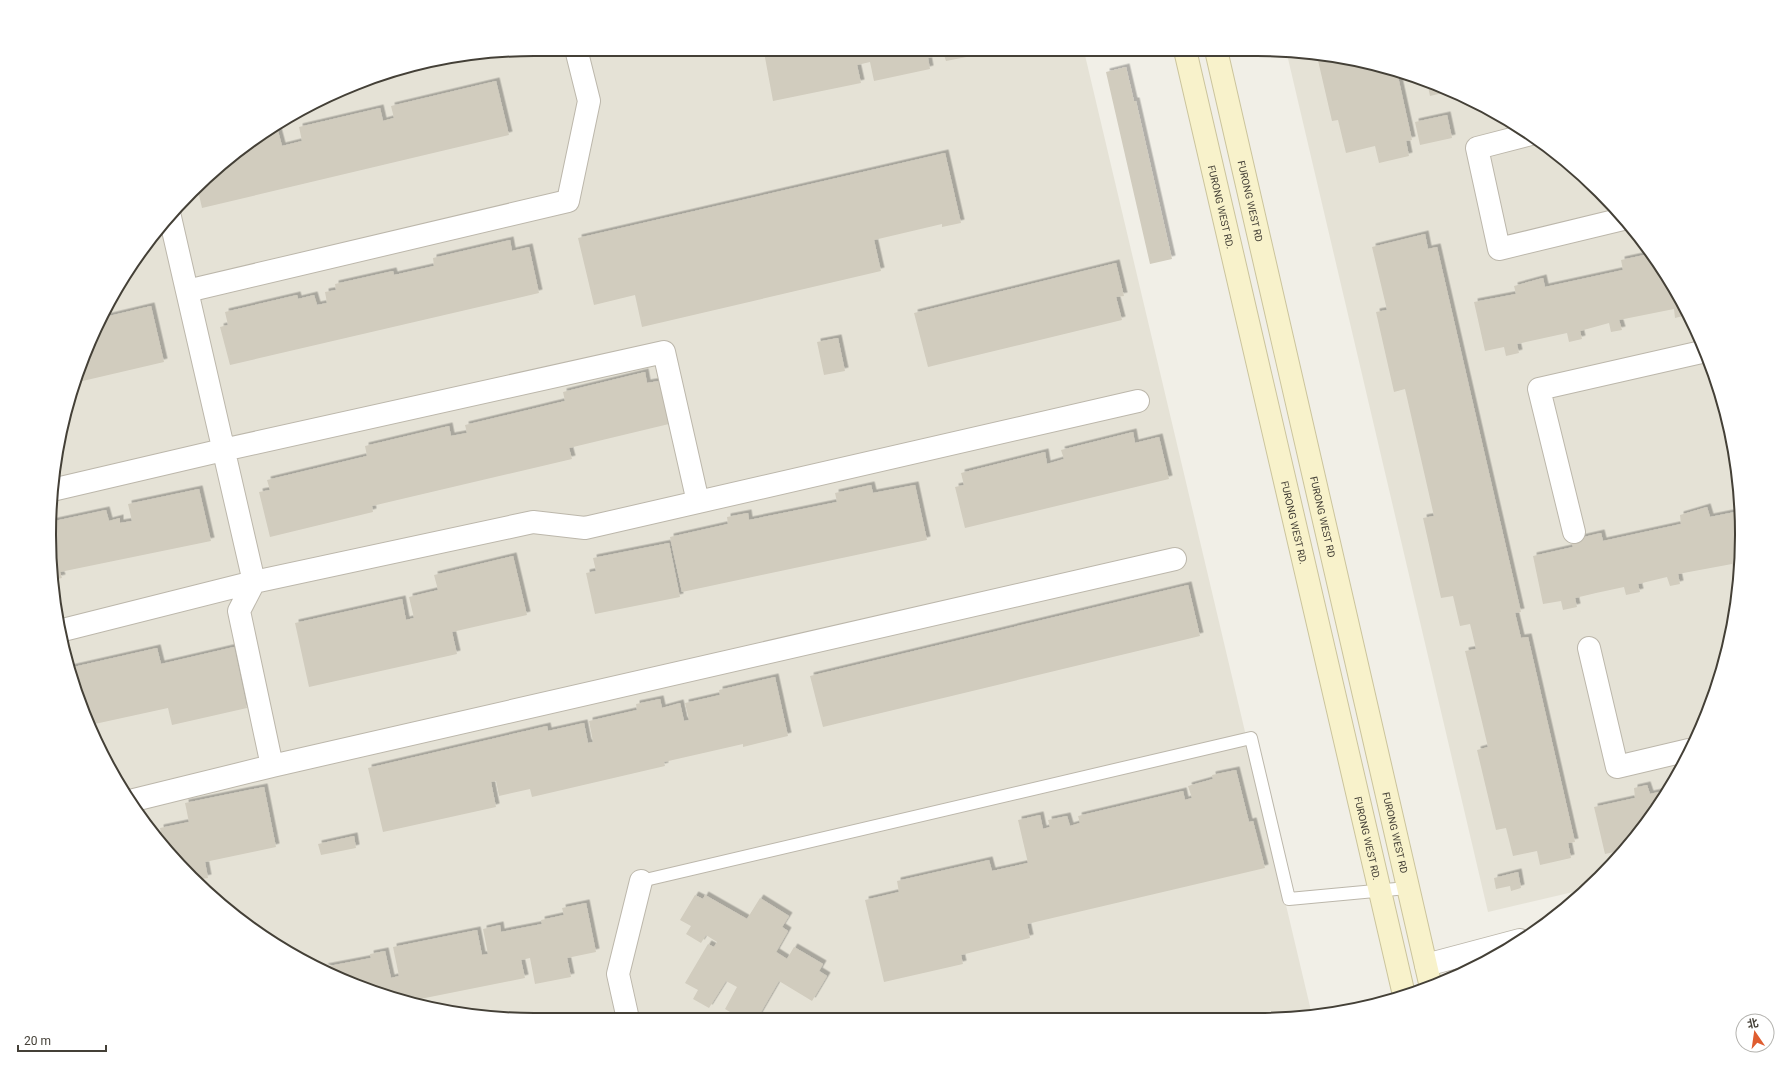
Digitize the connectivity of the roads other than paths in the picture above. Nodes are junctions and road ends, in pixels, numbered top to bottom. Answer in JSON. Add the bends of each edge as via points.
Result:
{"nodes":[{"id":1,"x":578,"y":56,"type":"edge"},
{"id":2,"x":1186,"y":56,"type":"edge"},
{"id":3,"x":1217,"y":56,"type":"edge"},
{"id":4,"x":1521,"y":136,"type":"edge"},
{"id":5,"x":1617,"y":220,"type":"edge"},
{"id":6,"x":171,"y":223,"type":"edge"},
{"id":7,"x":186,"y":291,"type":"junction"},
{"id":8,"x":1700,"y":352,"type":"edge"},
{"id":9,"x":1138,"y":401,"type":"dead end"},
{"id":10,"x":223,"y":450,"type":"junction"},
{"id":11,"x":58,"y":489,"type":"edge"},
{"id":12,"x":698,"y":502,"type":"junction"},
{"id":13,"x":1574,"y":532,"type":"dead end"},
{"id":14,"x":1175,"y":559,"type":"dead end"},
{"id":15,"x":254,"y":582,"type":"junction"},
{"id":16,"x":65,"y":629,"type":"edge"},
{"id":17,"x":1589,"y":648,"type":"dead end"},
{"id":18,"x":1683,"y":751,"type":"edge"},
{"id":19,"x":272,"y":766,"type":"junction"},
{"id":20,"x":137,"y":799,"type":"edge"},
{"id":21,"x":641,"y":881,"type":"joint"},
{"id":22,"x":1407,"y":888,"type":"junction"},
{"id":23,"x":1379,"y":892,"type":"junction"},
{"id":24,"x":1496,"y":949,"type":"edge"},
{"id":25,"x":1428,"y":974,"type":"edge"},
{"id":26,"x":1403,"y":990,"type":"edge"},
{"id":27,"x":627,"y":1013,"type":"edge"}],
"edges":[{"from":1,"to":7,"type":"street","via":[[589,101],[568,201]]},
{"from":2,"to":23,"type":"main road","name":"FURONG WEST RD."},
{"from":3,"to":22,"type":"main road","name":"FURONG WEST RD"},
{"from":4,"to":5,"type":"street","via":[[1477,148],[1499,249]]},
{"from":6,"to":7,"type":"street"},
{"from":7,"to":10,"type":"street"},
{"from":8,"to":13,"type":"street","via":[[1539,389]]},
{"from":9,"to":12,"type":"street"},
{"from":10,"to":11,"type":"street"},
{"from":10,"to":12,"type":"street","via":[[664,352]]},
{"from":10,"to":15,"type":"street"},
{"from":12,"to":15,"type":"street","via":[[585,528],[533,522]]},
{"from":14,"to":19,"type":"street"},
{"from":15,"to":16,"type":"street"},
{"from":15,"to":19,"type":"street","via":[[239,611]]},
{"from":17,"to":18,"type":"street","via":[[1617,767]]},
{"from":19,"to":20,"type":"street"},
{"from":21,"to":23,"type":"lane","via":[[1251,738],[1289,900]]},
{"from":21,"to":27,"type":"street","via":[[618,974]]},
{"from":22,"to":23,"type":"lane"},
{"from":22,"to":25,"type":"main road","name":"FURONG WEST RD"},
{"from":23,"to":26,"type":"main road","name":"FURONG WEST RD."},
{"from":24,"to":25,"type":"street"}]}
